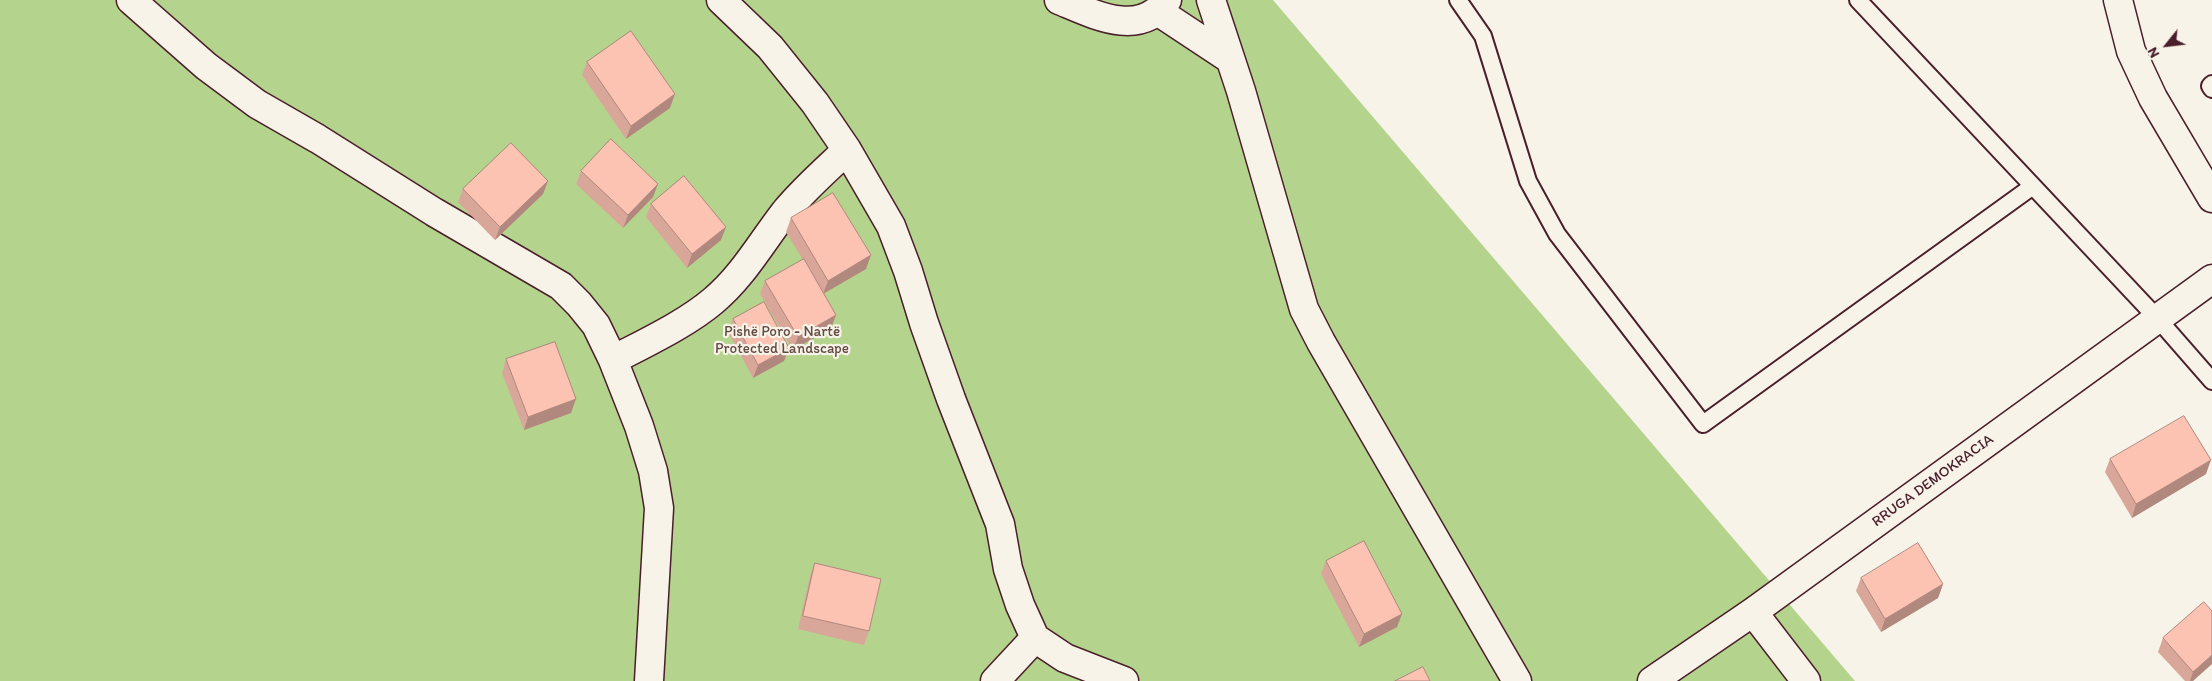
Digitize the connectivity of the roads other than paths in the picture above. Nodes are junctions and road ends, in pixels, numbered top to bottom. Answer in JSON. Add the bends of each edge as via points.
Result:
{"nodes":[{"id":1,"x":131,"y":0,"type":"edge"},
{"id":2,"x":721,"y":0,"type":"edge"},
{"id":3,"x":1059,"y":0,"type":"edge"},
{"id":4,"x":1211,"y":0,"type":"edge"},
{"id":5,"x":1458,"y":0,"type":"edge"},
{"id":6,"x":1858,"y":0,"type":"edge"},
{"id":7,"x":2118,"y":0,"type":"edge"},
{"id":8,"x":1163,"y":6,"type":"edge"},
{"id":9,"x":1230,"y":59,"type":"junction"},
{"id":10,"x":2212,"y":84,"type":"edge"},
{"id":11,"x":2212,"y":89,"type":"edge"},
{"id":12,"x":847,"y":150,"type":"junction"},
{"id":13,"x":2033,"y":186,"type":"junction"},
{"id":14,"x":2212,"y":198,"type":"edge"},
{"id":15,"x":2212,"y":279,"type":"edge"},
{"id":16,"x":2157,"y":318,"type":"junction"},
{"id":17,"x":614,"y":360,"type":"junction"},
{"id":18,"x":2212,"y":381,"type":"edge"},
{"id":19,"x":1753,"y":612,"type":"junction"},
{"id":20,"x":1035,"y":638,"type":"junction"},
{"id":21,"x":649,"y":681,"type":"edge"},
{"id":22,"x":996,"y":681,"type":"edge"},
{"id":23,"x":1124,"y":681,"type":"edge"},
{"id":24,"x":1518,"y":681,"type":"edge"},
{"id":25,"x":1652,"y":681,"type":"edge"},
{"id":26,"x":1806,"y":681,"type":"edge"}],
"edges":[{"from":1,"to":17,"type":"street","via":[[206,66],[257,104],[561,286],[596,325]]},
{"from":2,"to":12,"type":"street","via":[[770,47]]},
{"from":3,"to":8,"type":"street","via":[[1107,20],[1134,21]]},
{"from":4,"to":9,"type":"street"},
{"from":5,"to":13,"type":"lane","via":[[1483,36],[1528,181],[1557,234],[1703,424]]},
{"from":6,"to":13,"type":"lane"},
{"from":7,"to":14,"type":"street","via":[[2131,51],[2153,98]]},
{"from":8,"to":9,"type":"street"},
{"from":9,"to":24,"type":"street","via":[[1304,309]]},
{"from":10,"to":11,"type":"lane"},
{"from":12,"to":17,"type":"street","via":[[786,212],[743,270],[712,302]]},
{"from":12,"to":20,"type":"street","via":[[891,226],[951,399],[1000,524],[1008,569]]},
{"from":13,"to":16,"type":"lane"},
{"from":15,"to":16,"type":"street","name":"RRUGA DEMOKRACIA"},
{"from":16,"to":18,"type":"lane"},
{"from":16,"to":19,"type":"street","name":"RRUGA DEMOKRACIA"},
{"from":17,"to":21,"type":"street","via":[[644,444],[659,508]]},
{"from":19,"to":25,"type":"street","name":"RRUGA DEMOKRACIA"},
{"from":19,"to":26,"type":"street"},
{"from":20,"to":22,"type":"street"},
{"from":20,"to":23,"type":"street","via":[[1065,658]]}]}
